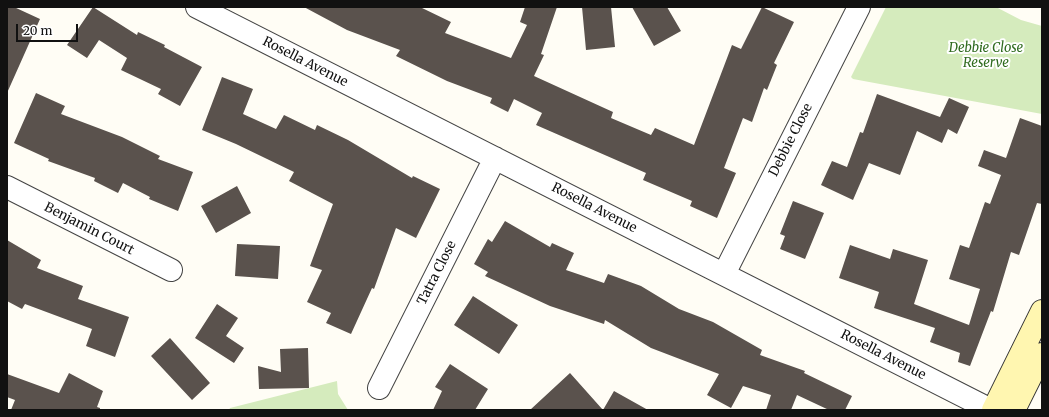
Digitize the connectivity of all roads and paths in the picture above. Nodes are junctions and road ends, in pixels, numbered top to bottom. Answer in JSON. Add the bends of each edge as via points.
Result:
{"nodes":[{"id":1,"x":197,"y":7,"type":"edge"},
{"id":2,"x":859,"y":7,"type":"edge"},
{"id":3,"x":495,"y":158,"type":"junction"},
{"id":4,"x":7,"y":187,"type":"edge"},
{"id":5,"x":171,"y":270,"type":"dead end"},
{"id":6,"x":724,"y":274,"type":"junction"},
{"id":7,"x":1042,"y":311,"type":"edge"},
{"id":8,"x":1042,"y":354,"type":"edge"},
{"id":9,"x":379,"y":388,"type":"dead end"},
{"id":10,"x":992,"y":410,"type":"edge"},
{"id":11,"x":1014,"y":410,"type":"edge"}],
"edges":[{"from":1,"to":3,"type":"street","name":"Rosella Avenue"},
{"from":2,"to":6,"type":"street","name":"Debbie Close"},
{"from":3,"to":6,"type":"street","name":"Rosella Avenue"},
{"from":3,"to":9,"type":"street","name":"Tatra Close"},
{"from":4,"to":5,"type":"street","name":"Benjamin Court"},
{"from":6,"to":10,"type":"street","name":"Rosella Avenue"},
{"from":7,"to":10,"type":"main road"},
{"from":8,"to":11,"type":"main road"}]}
